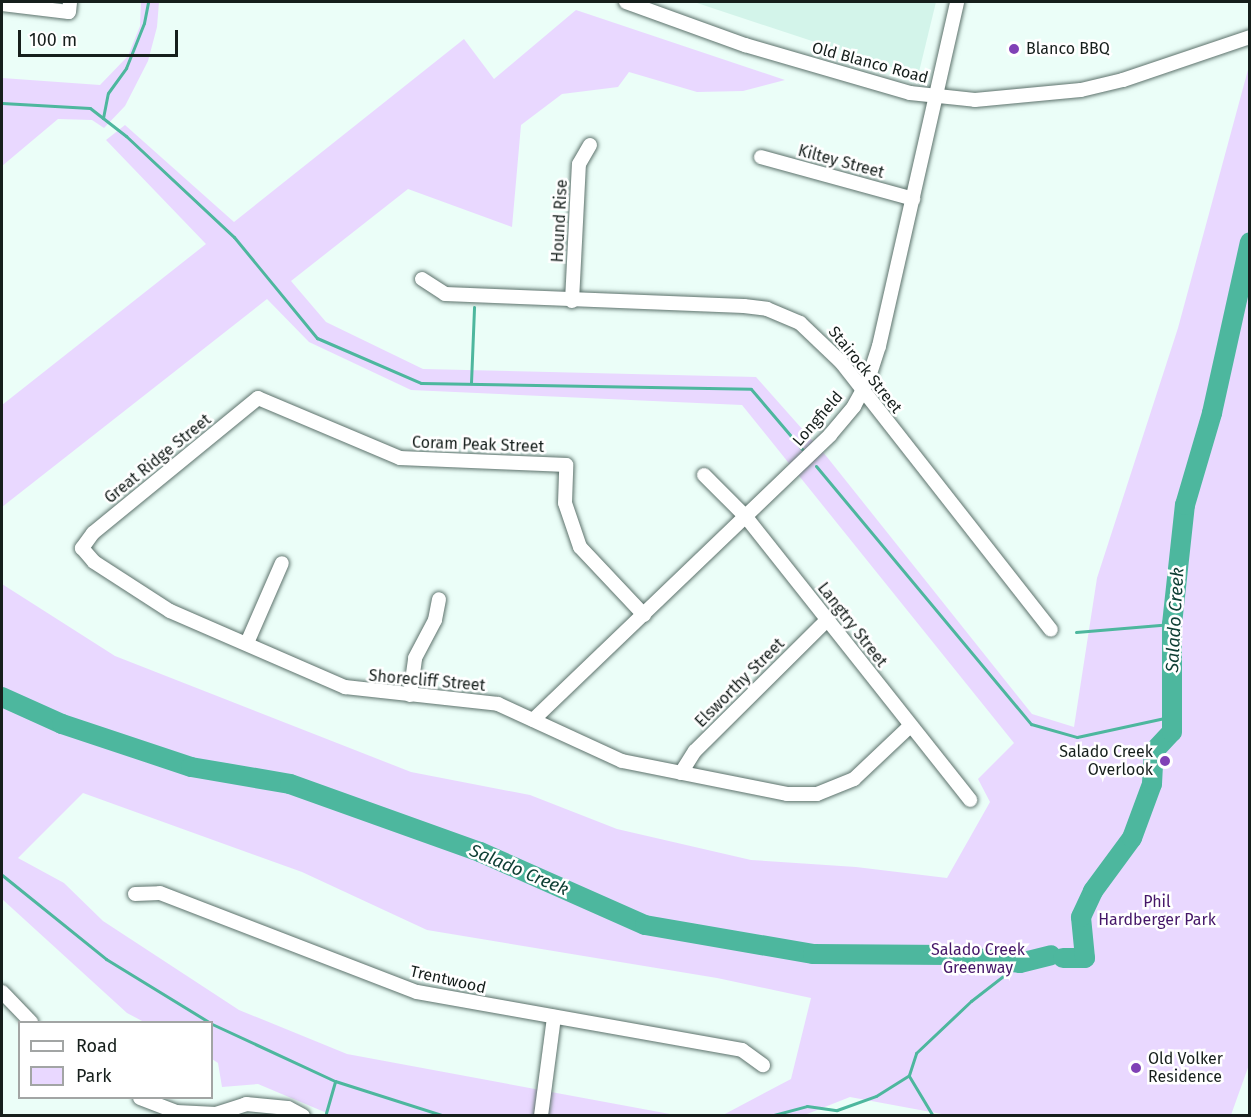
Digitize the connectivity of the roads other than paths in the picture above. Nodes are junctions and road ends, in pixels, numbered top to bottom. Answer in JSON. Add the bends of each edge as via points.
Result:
{"nodes":[{"id":1,"x":626,"y":2,"type":"edge"},
{"id":2,"x":957,"y":2,"type":"edge"},
{"id":3,"x":2,"y":4,"type":"edge"},
{"id":4,"x":69,"y":7,"type":"edge"},
{"id":5,"x":1250,"y":37,"type":"edge"},
{"id":6,"x":935,"y":97,"type":"junction"},
{"id":7,"x":590,"y":145,"type":"dead end"},
{"id":8,"x":761,"y":157,"type":"dead end"},
{"id":9,"x":913,"y":199,"type":"junction"},
{"id":10,"x":422,"y":279,"type":"dead end"},
{"id":11,"x":572,"y":301,"type":"junction"},
{"id":12,"x":861,"y":393,"type":"junction"},
{"id":13,"x":258,"y":398,"type":"joint"},
{"id":14,"x":704,"y":475,"type":"dead end"},
{"id":15,"x":746,"y":517,"type":"junction"},
{"id":16,"x":82,"y":548,"type":"joint"},
{"id":17,"x":282,"y":563,"type":"dead end"},
{"id":18,"x":439,"y":598,"type":"dead end"},
{"id":19,"x":644,"y":615,"type":"junction"},
{"id":20,"x":827,"y":620,"type":"junction"},
{"id":21,"x":1051,"y":630,"type":"dead end"},
{"id":22,"x":247,"y":643,"type":"junction"},
{"id":23,"x":410,"y":695,"type":"junction"},
{"id":24,"x":533,"y":720,"type":"junction"},
{"id":25,"x":910,"y":726,"type":"junction"},
{"id":26,"x":681,"y":773,"type":"junction"},
{"id":27,"x":970,"y":800,"type":"dead end"},
{"id":28,"x":135,"y":894,"type":"dead end"},
{"id":29,"x":2,"y":992,"type":"edge"},
{"id":30,"x":554,"y":1017,"type":"junction"},
{"id":31,"x":29,"y":1021,"type":"edge"},
{"id":32,"x":763,"y":1065,"type":"dead end"},
{"id":33,"x":143,"y":1099,"type":"edge"},
{"id":34,"x":216,"y":1115,"type":"edge"},
{"id":35,"x":303,"y":1116,"type":"edge"},
{"id":36,"x":542,"y":1116,"type":"edge"}],
"edges":[{"from":1,"to":6,"type":"street","name":"Old Blanco Road","via":[[746,45]]},
{"from":2,"to":6,"type":"street","name":"Longfield"},
{"from":3,"to":4,"type":"street"},
{"from":5,"to":6,"type":"street","name":"Old Blanco Road","via":[[1162,68],[1080,90],[975,100]]},
{"from":6,"to":9,"type":"street","name":"Longfield"},
{"from":7,"to":11,"type":"street","name":"Hound Rise","via":[[579,164]]},
{"from":8,"to":9,"type":"street","name":"Kiltey Street"},
{"from":9,"to":12,"type":"street","name":"Longfield","via":[[879,346]]},
{"from":10,"to":11,"type":"street","name":"Stairock Street","via":[[446,294]]},
{"from":11,"to":12,"type":"street","name":"Stairock Street","via":[[744,306],[778,313],[818,338]]},
{"from":12,"to":15,"type":"street","name":"Longfield","via":[[830,435]]},
{"from":12,"to":21,"type":"street","name":"Stairock Street"},
{"from":13,"to":16,"type":"street","name":"Great Ridge Street","via":[[93,532]]},
{"from":13,"to":19,"type":"street","name":"Coram Peak Street","via":[[400,458],[566,465],[565,503],[580,547]]},
{"from":14,"to":15,"type":"street","name":"Langtry Street"},
{"from":15,"to":19,"type":"street","name":"Longfield"},
{"from":15,"to":20,"type":"street","name":"Langtry Street"},
{"from":16,"to":22,"type":"street","name":"Shorecliff Street","via":[[94,562],[170,611]]},
{"from":17,"to":22,"type":"street"},
{"from":18,"to":23,"type":"street","via":[[435,620],[415,657]]},
{"from":19,"to":24,"type":"street","name":"Longfield"},
{"from":20,"to":25,"type":"street","name":"Langtry Street"},
{"from":20,"to":26,"type":"street","name":"Elsworthy Street","via":[[695,751]]},
{"from":22,"to":23,"type":"street","name":"Shorecliff Street","via":[[345,687]]},
{"from":23,"to":24,"type":"street","name":"Shorecliff Street","via":[[481,700]]},
{"from":24,"to":26,"type":"street","name":"Shorecliff Street","via":[[604,755]]},
{"from":25,"to":26,"type":"street","name":"Shorecliff Street","via":[[854,779],[817,794],[787,794]]},
{"from":25,"to":27,"type":"street","name":"Langtry Street"},
{"from":28,"to":30,"type":"street","name":"Trentwood","via":[[160,893],[417,992]]},
{"from":29,"to":31,"type":"street"},
{"from":30,"to":32,"type":"street","name":"Trentwood","via":[[742,1050]]},
{"from":30,"to":36,"type":"street"},
{"from":33,"to":34,"type":"street","via":[[176,1112]]},
{"from":34,"to":35,"type":"street","via":[[246,1104],[288,1108]]}]}
